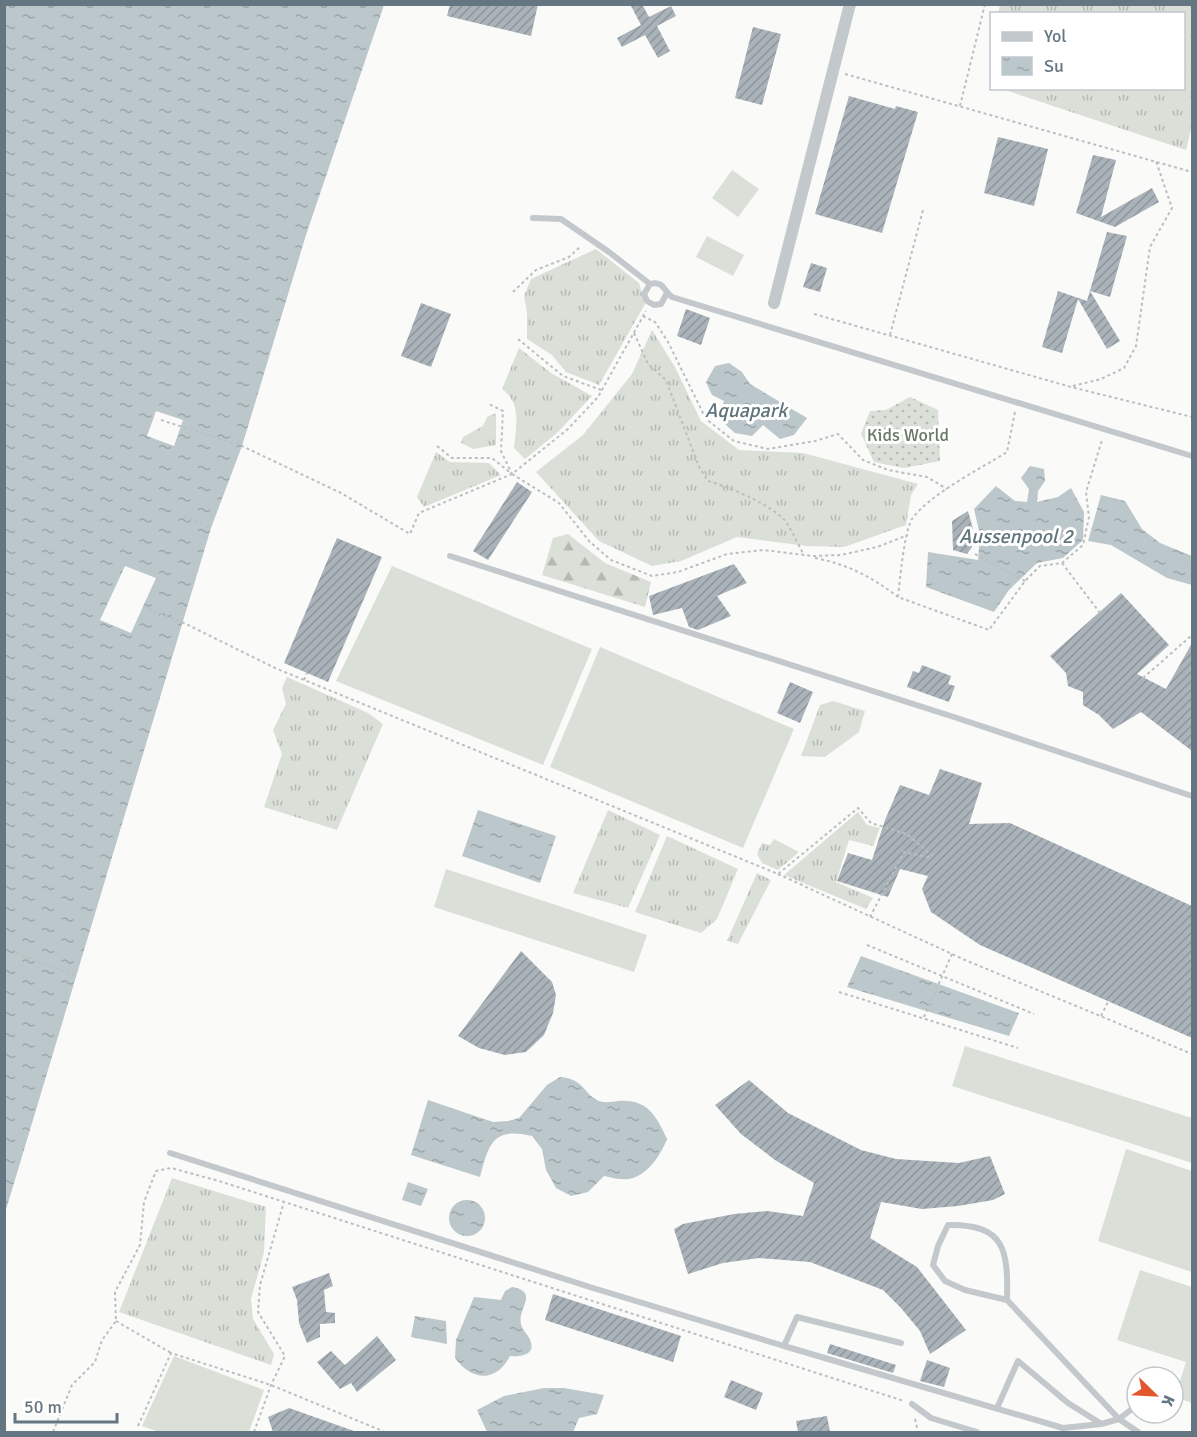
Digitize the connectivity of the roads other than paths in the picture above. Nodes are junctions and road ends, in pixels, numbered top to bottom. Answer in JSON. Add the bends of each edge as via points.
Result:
{"nodes":[{"id":1,"x":850,"y":4,"type":"edge"},
{"id":2,"x":533,"y":218,"type":"dead end"},
{"id":3,"x":650,"y":284,"type":"junction"},
{"id":4,"x":667,"y":293,"type":"junction"},
{"id":5,"x":774,"y":303,"type":"dead end"},
{"id":6,"x":1192,"y":456,"type":"edge"},
{"id":7,"x":450,"y":556,"type":"dead end"},
{"id":8,"x":1192,"y":796,"type":"edge"},
{"id":9,"x":170,"y":1153,"type":"dead end"},
{"id":10,"x":1007,"y":1300,"type":"junction"},
{"id":11,"x":902,"y":1343,"type":"dead end"},
{"id":12,"x":784,"y":1346,"type":"junction"},
{"id":13,"x":912,"y":1404,"type":"road end"},
{"id":14,"x":997,"y":1408,"type":"junction"},
{"id":15,"x":1125,"y":1414,"type":"edge"},
{"id":16,"x":1119,"y":1419,"type":"junction"},
{"id":17,"x":1101,"y":1424,"type":"junction"},
{"id":18,"x":977,"y":1432,"type":"edge"},
{"id":19,"x":1138,"y":1432,"type":"edge"}],
"edges":[{"from":1,"to":5,"type":"street"},
{"from":2,"to":3,"type":"lane","via":[[561,219]]},
{"from":3,"to":4,"type":"lane","via":[[661,284]]},
{"from":3,"to":4,"type":"lane","via":[[644,294],[650,304],[662,304]]},
{"from":4,"to":6,"type":"lane"},
{"from":7,"to":8,"type":"lane"},
{"from":9,"to":12,"type":"lane"},
{"from":10,"to":10,"type":"lane","via":[[945,1281],[933,1265],[948,1225],[986,1230],[1002,1244],[1008,1269]]},
{"from":10,"to":16,"type":"lane"},
{"from":11,"to":12,"type":"lane","via":[[797,1317]]},
{"from":12,"to":14,"type":"lane"},
{"from":13,"to":18,"type":"lane","via":[[931,1418]]},
{"from":14,"to":17,"type":"lane","via":[[1063,1428]]},
{"from":14,"to":17,"type":"lane","via":[[1018,1361],[1068,1403]]},
{"from":15,"to":16,"type":"lane"},
{"from":16,"to":17,"type":"lane"},
{"from":16,"to":19,"type":"lane"}]}
